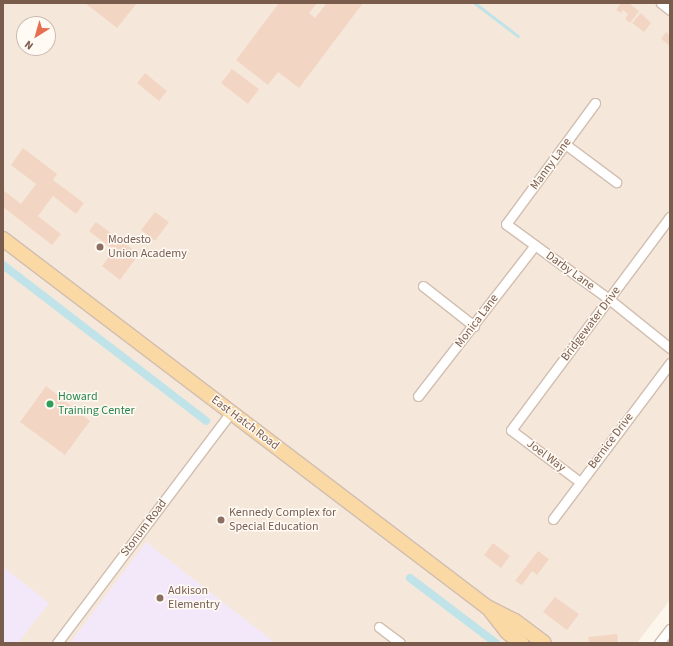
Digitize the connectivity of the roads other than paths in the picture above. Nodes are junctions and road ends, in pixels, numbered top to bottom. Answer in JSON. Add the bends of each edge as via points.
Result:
{"nodes":[{"id":1,"x":661,"y":3,"type":"edge"},
{"id":2,"x":670,"y":10,"type":"edge"},
{"id":3,"x":595,"y":103,"type":"dead end"},
{"id":4,"x":565,"y":144,"type":"junction"},
{"id":5,"x":616,"y":182,"type":"dead end"},
{"id":6,"x":670,"y":217,"type":"edge"},
{"id":7,"x":506,"y":224,"type":"joint"},
{"id":8,"x":3,"y":239,"type":"edge"},
{"id":9,"x":535,"y":245,"type":"junction"},
{"id":10,"x":423,"y":286,"type":"dead end"},
{"id":11,"x":609,"y":299,"type":"junction"},
{"id":12,"x":474,"y":326,"type":"junction"},
{"id":13,"x":670,"y":348,"type":"edge"},
{"id":14,"x":670,"y":363,"type":"edge"},
{"id":15,"x":418,"y":396,"type":"dead end"},
{"id":16,"x":231,"y":412,"type":"junction"},
{"id":17,"x":511,"y":430,"type":"joint"},
{"id":18,"x":580,"y":482,"type":"junction"},
{"id":19,"x":552,"y":519,"type":"dead end"},
{"id":20,"x":488,"y":607,"type":"junction"},
{"id":21,"x":379,"y":627,"type":"dead end"},
{"id":22,"x":670,"y":629,"type":"edge"},
{"id":23,"x":56,"y":643,"type":"edge"},
{"id":24,"x":400,"y":643,"type":"edge"},
{"id":25,"x":521,"y":643,"type":"edge"},
{"id":26,"x":544,"y":643,"type":"edge"},
{"id":27,"x":659,"y":643,"type":"edge"}],
"edges":[{"from":1,"to":2,"type":"street"},
{"from":3,"to":4,"type":"street","name":"Manny Lane"},
{"from":4,"to":5,"type":"street"},
{"from":4,"to":7,"type":"street","name":"Manny Lane"},
{"from":6,"to":11,"type":"street","name":"Bridgewater Drive"},
{"from":7,"to":9,"type":"street","name":"Darby Lane"},
{"from":8,"to":16,"type":"main road","name":"East Hatch Road"},
{"from":9,"to":11,"type":"street","name":"Darby Lane"},
{"from":9,"to":12,"type":"street","name":"Monica Lane"},
{"from":10,"to":12,"type":"street"},
{"from":11,"to":13,"type":"street","name":"Darby Lane"},
{"from":11,"to":17,"type":"street","name":"Bridgewater Drive"},
{"from":12,"to":15,"type":"street","name":"Monica Lane"},
{"from":14,"to":18,"type":"street","name":"Bernice Drive"},
{"from":16,"to":20,"type":"main road","name":"East Hatch Road"},
{"from":16,"to":23,"type":"street","name":"Stonum Road"},
{"from":17,"to":18,"type":"street","name":"Joel Way"},
{"from":18,"to":19,"type":"street","name":"Bernice Drive"},
{"from":20,"to":25,"type":"main road","name":"East Hatch Road","via":[[507,632]]},
{"from":20,"to":26,"type":"main road","name":"East Hatch Road","via":[[515,621]]},
{"from":21,"to":24,"type":"street"},
{"from":22,"to":27,"type":"street"}]}
